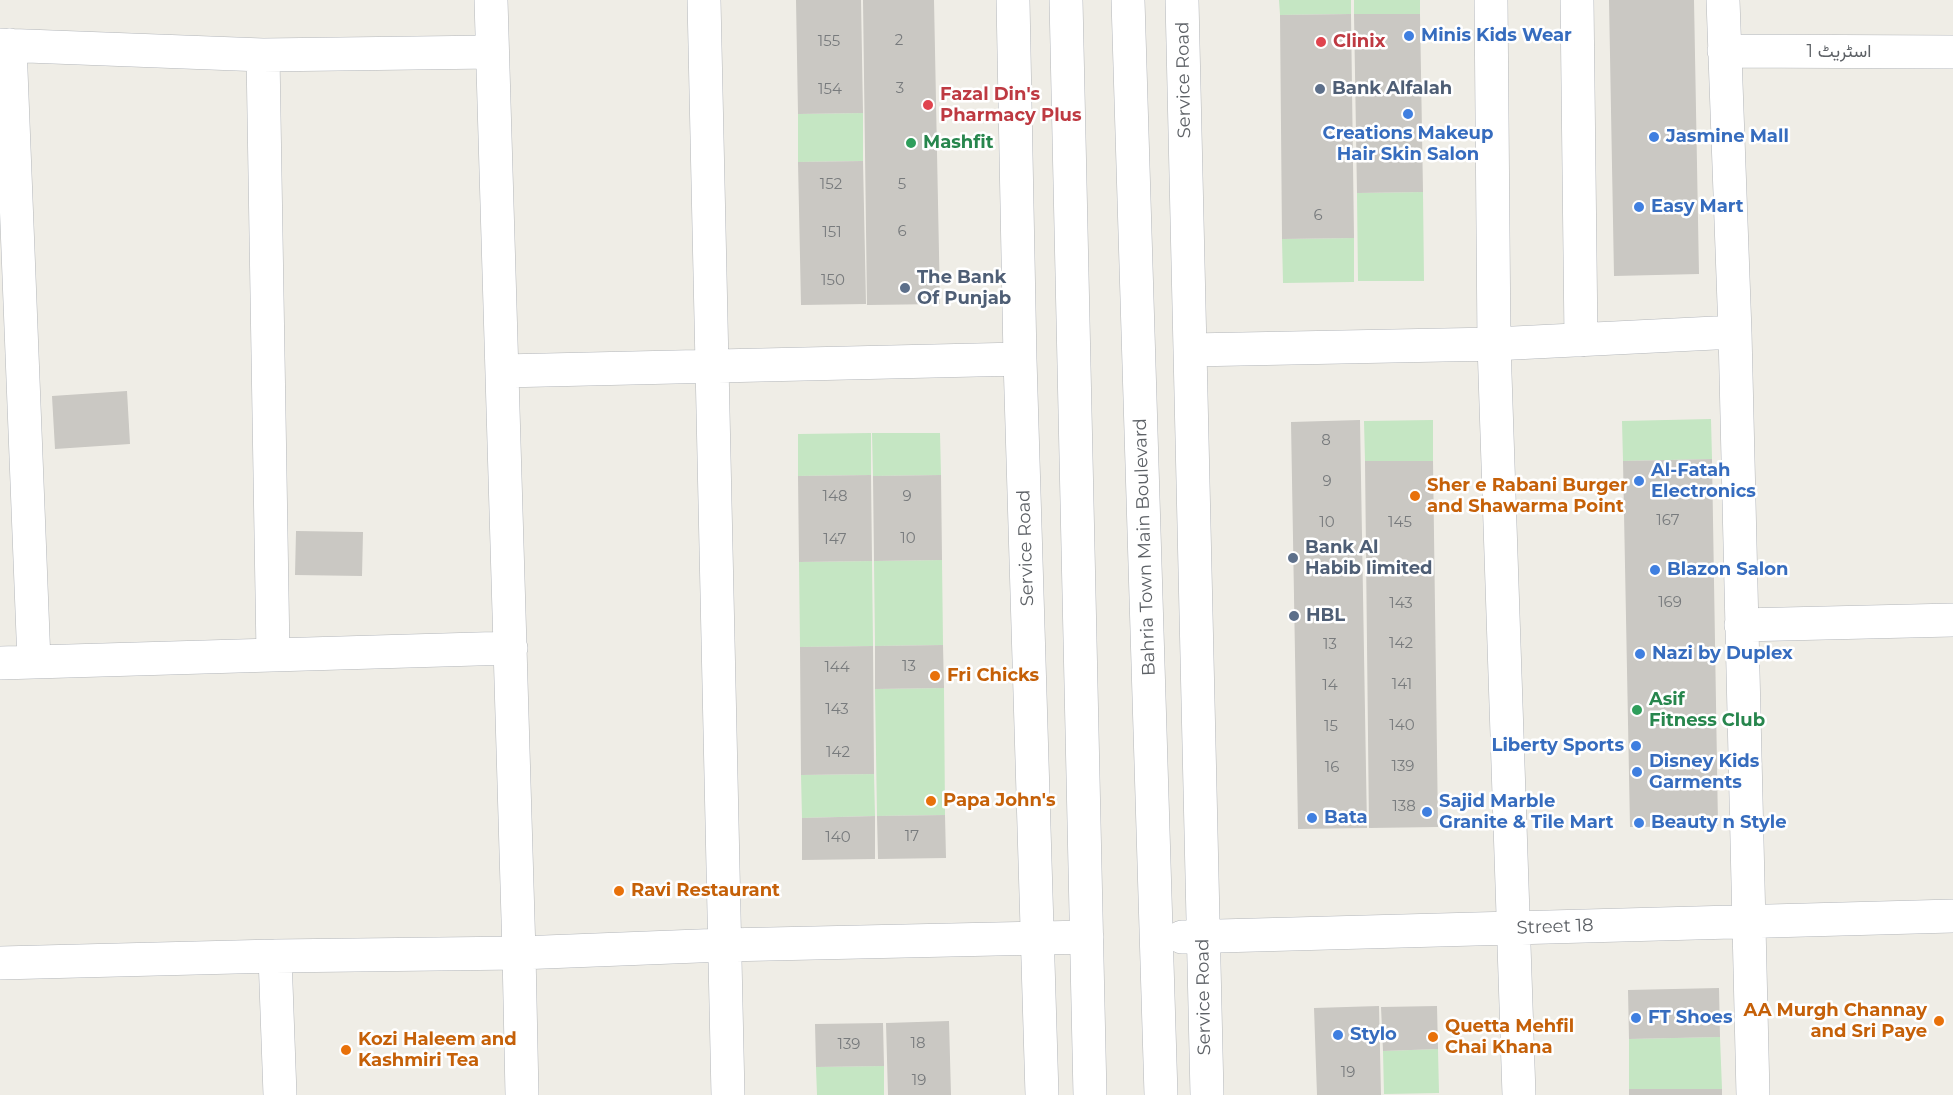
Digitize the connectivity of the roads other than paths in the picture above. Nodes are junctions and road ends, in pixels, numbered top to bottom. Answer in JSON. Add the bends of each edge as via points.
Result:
{"nodes":[{"id":1,"x":491,"y":0,"type":"edge"},
{"id":2,"x":704,"y":0,"type":"edge"},
{"id":3,"x":1013,"y":0,"type":"edge"},
{"id":4,"x":1066,"y":0,"type":"edge"},
{"id":5,"x":1128,"y":0,"type":"edge"},
{"id":6,"x":1182,"y":0,"type":"edge"},
{"id":7,"x":1491,"y":0,"type":"edge"},
{"id":8,"x":1577,"y":0,"type":"edge"},
{"id":9,"x":1723,"y":0,"type":"edge"},
{"id":10,"x":5,"y":45,"type":"edge"},
{"id":11,"x":1725,"y":51,"type":"junction"},
{"id":12,"x":492,"y":52,"type":"junction"},
{"id":13,"x":1953,"y":52,"type":"edge"},
{"id":14,"x":263,"y":55,"type":"junction"},
{"id":15,"x":1735,"y":333,"type":"junction"},
{"id":16,"x":1581,"y":340,"type":"junction"},
{"id":17,"x":1494,"y":344,"type":"junction"},
{"id":18,"x":1191,"y":350,"type":"junction"},
{"id":19,"x":1020,"y":359,"type":"junction"},
{"id":20,"x":713,"y":367,"type":"junction"},
{"id":21,"x":503,"y":371,"type":"junction"},
{"id":22,"x":1953,"y":620,"type":"edge"},
{"id":23,"x":1741,"y":625,"type":"junction"},
{"id":24,"x":511,"y":648,"type":"junction"},
{"id":25,"x":273,"y":654,"type":"junction"},
{"id":26,"x":34,"y":662,"type":"junction"},
{"id":27,"x":0,"y":663,"type":"edge"},
{"id":28,"x":1953,"y":916,"type":"edge"},
{"id":29,"x":1749,"y":922,"type":"junction"},
{"id":30,"x":1514,"y":928,"type":"junction"},
{"id":31,"x":1203,"y":936,"type":"junction"},
{"id":32,"x":1087,"y":937,"type":"junction"},
{"id":33,"x":1156,"y":937,"type":"junction"},
{"id":34,"x":1038,"y":939,"type":"junction"},
{"id":35,"x":724,"y":945,"type":"junction"},
{"id":36,"x":519,"y":953,"type":"junction"},
{"id":37,"x":275,"y":956,"type":"junction"},
{"id":38,"x":0,"y":963,"type":"edge"},
{"id":39,"x":280,"y":1095,"type":"edge"},
{"id":40,"x":522,"y":1095,"type":"edge"},
{"id":41,"x":728,"y":1095,"type":"edge"},
{"id":42,"x":1042,"y":1095,"type":"edge"},
{"id":43,"x":1090,"y":1095,"type":"edge"},
{"id":44,"x":1161,"y":1095,"type":"edge"},
{"id":45,"x":1207,"y":1095,"type":"edge"},
{"id":46,"x":1519,"y":1095,"type":"edge"},
{"id":47,"x":1754,"y":1095,"type":"edge"}],
"edges":[{"from":1,"to":12,"type":"street"},
{"from":2,"to":20,"type":"street"},
{"from":3,"to":19,"type":"street","name":"Service Road"},
{"from":4,"to":32,"type":"street"},
{"from":5,"to":33,"type":"street","name":"Bahria Town Main Boulevard"},
{"from":6,"to":18,"type":"street","name":"Service Road"},
{"from":7,"to":17,"type":"street"},
{"from":8,"to":16,"type":"street"},
{"from":9,"to":11,"type":"street"},
{"from":10,"to":14,"type":"street"},
{"from":10,"to":26,"type":"street"},
{"from":11,"to":13,"type":"street","name":"اسٹریٹ 1"},
{"from":11,"to":15,"type":"street"},
{"from":12,"to":14,"type":"street"},
{"from":12,"to":21,"type":"street"},
{"from":14,"to":25,"type":"street"},
{"from":15,"to":16,"type":"street"},
{"from":15,"to":23,"type":"street"},
{"from":16,"to":17,"type":"street"},
{"from":17,"to":18,"type":"street"},
{"from":17,"to":30,"type":"street"},
{"from":18,"to":31,"type":"street","name":"Service Road"},
{"from":19,"to":20,"type":"street"},
{"from":19,"to":34,"type":"street","name":"Service Road"},
{"from":20,"to":21,"type":"street"},
{"from":20,"to":35,"type":"street"},
{"from":21,"to":24,"type":"street"},
{"from":22,"to":23,"type":"street"},
{"from":23,"to":29,"type":"street"},
{"from":24,"to":25,"type":"street"},
{"from":24,"to":36,"type":"street"},
{"from":25,"to":26,"type":"street"},
{"from":26,"to":27,"type":"street"},
{"from":28,"to":29,"type":"street","name":"Street 18"},
{"from":29,"to":30,"type":"street","name":"Street 18"},
{"from":29,"to":47,"type":"street"},
{"from":30,"to":31,"type":"street","name":"Street 18"},
{"from":30,"to":46,"type":"street"},
{"from":31,"to":33,"type":"street","name":"Street 18"},
{"from":31,"to":45,"type":"street","name":"Service Road"},
{"from":32,"to":34,"type":"street"},
{"from":32,"to":43,"type":"street"},
{"from":33,"to":44,"type":"street","name":"Bahria Town Main Boulevard"},
{"from":34,"to":35,"type":"street"},
{"from":34,"to":42,"type":"street","name":"Service Road"},
{"from":35,"to":36,"type":"street"},
{"from":35,"to":41,"type":"street"},
{"from":36,"to":37,"type":"street"},
{"from":36,"to":40,"type":"street"},
{"from":37,"to":38,"type":"street"},
{"from":37,"to":39,"type":"street"}]}
